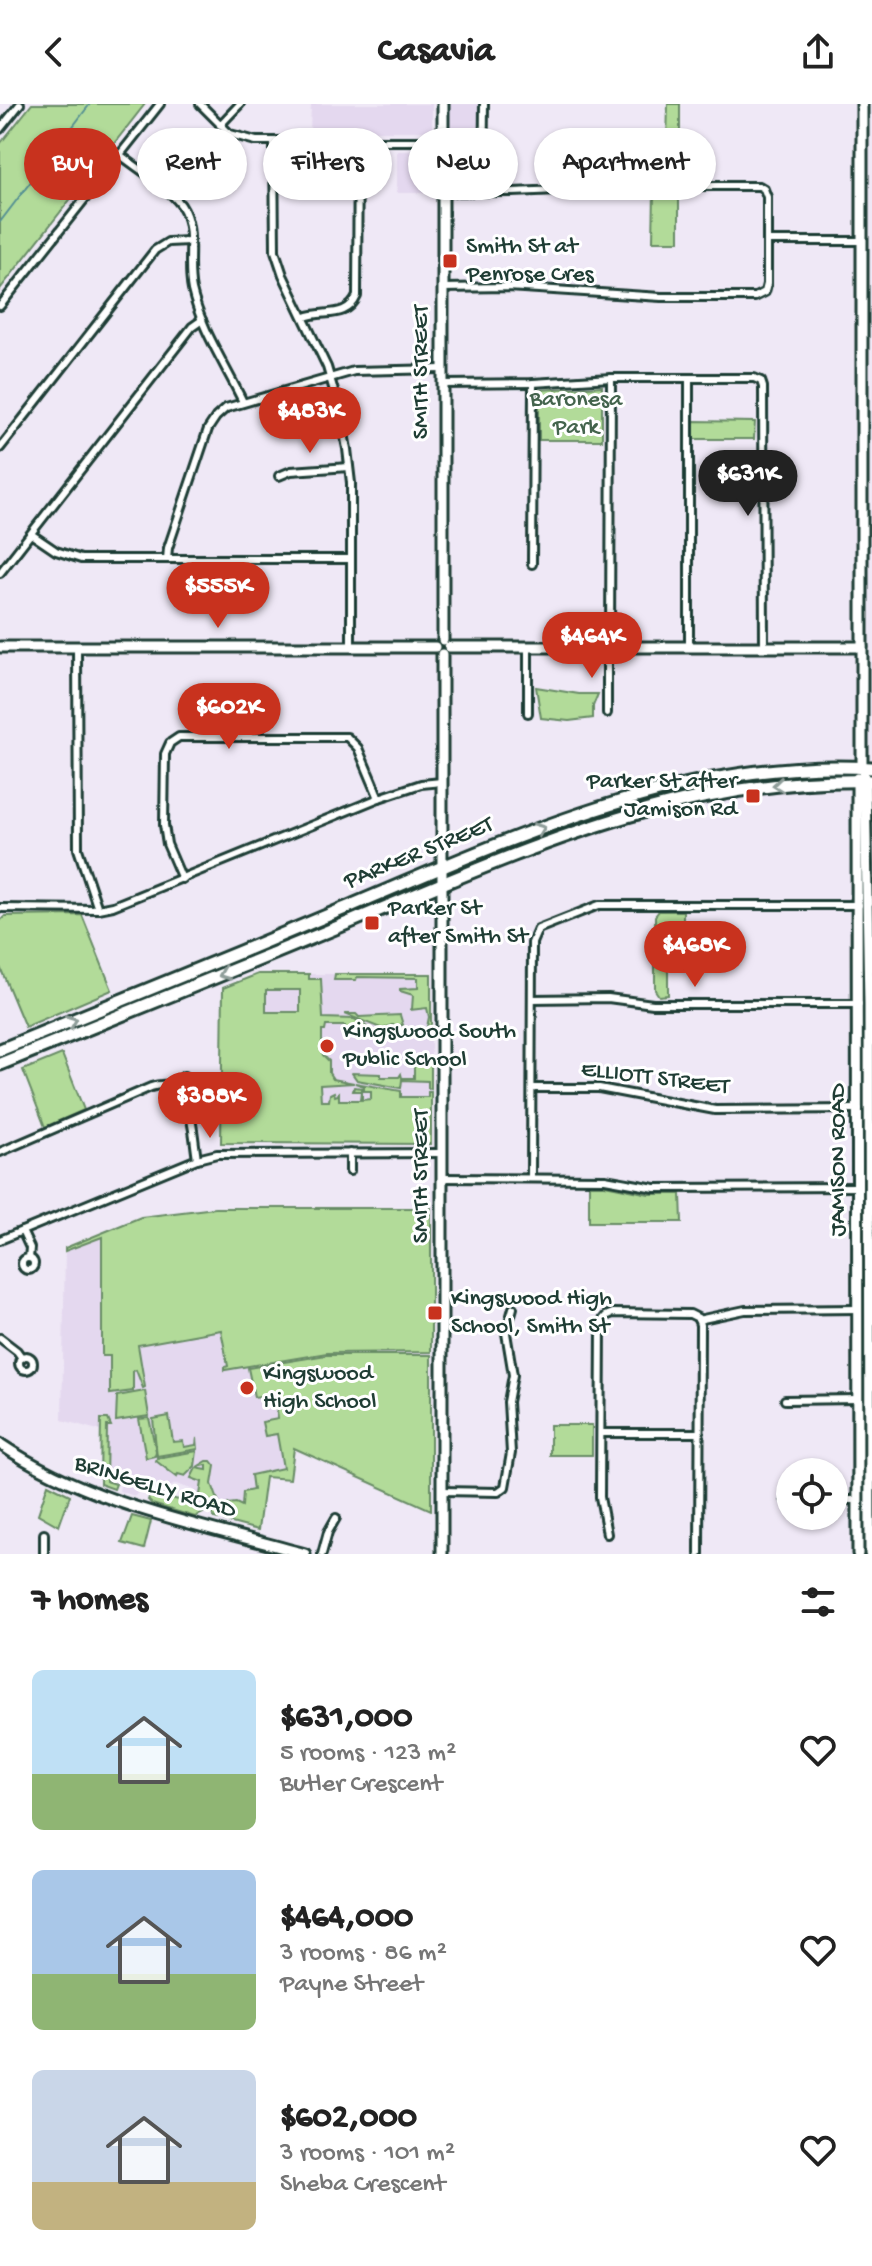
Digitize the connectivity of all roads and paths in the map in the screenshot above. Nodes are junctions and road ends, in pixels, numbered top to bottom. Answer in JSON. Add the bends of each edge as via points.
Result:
{"nodes":[{"id":1,"x":20,"y":104,"type":"edge"},
{"id":2,"x":160,"y":104,"type":"edge"},
{"id":3,"x":200,"y":104,"type":"edge"},
{"id":4,"x":240,"y":104,"type":"edge"},
{"id":5,"x":443,"y":104,"type":"edge"},
{"id":6,"x":484,"y":104,"type":"edge"},
{"id":7,"x":865,"y":107,"type":"edge"},
{"id":8,"x":220,"y":125,"type":"junction"},
{"id":9,"x":443,"y":128,"type":"edge"},
{"id":10,"x":484,"y":128,"type":"edge"},
{"id":11,"x":0,"y":129,"type":"edge"},
{"id":12,"x":263,"y":141,"type":"edge"},
{"id":13,"x":121,"y":152,"type":"edge"},
{"id":14,"x":121,"y":156,"type":"edge"},
{"id":15,"x":767,"y":178,"type":"dead end"},
{"id":16,"x":762,"y":188,"type":"junction"},
{"id":17,"x":518,"y":191,"type":"edge"},
{"id":18,"x":83,"y":200,"type":"edge"},
{"id":19,"x":275,"y":200,"type":"edge"},
{"id":20,"x":357,"y":200,"type":"edge"},
{"id":21,"x":443,"y":200,"type":"edge"},
{"id":22,"x":189,"y":241,"type":"junction"},
{"id":23,"x":767,"y":241,"type":"junction"},
{"id":24,"x":862,"y":241,"type":"junction"},
{"id":25,"x":442,"y":288,"type":"junction"},
{"id":26,"x":763,"y":294,"type":"junction"},
{"id":27,"x":767,"y":304,"type":"dead end"},
{"id":28,"x":0,"y":306,"type":"edge"},
{"id":29,"x":305,"y":317,"type":"junction"},
{"id":30,"x":202,"y":320,"type":"junction"},
{"id":31,"x":442,"y":369,"type":"junction"},
{"id":32,"x":330,"y":377,"type":"junction"},
{"id":33,"x":611,"y":378,"type":"junction"},
{"id":34,"x":689,"y":378,"type":"junction"},
{"id":35,"x":533,"y":383,"type":"junction"},
{"id":36,"x":442,"y":384,"type":"junction"},
{"id":37,"x":243,"y":402,"type":"junction"},
{"id":38,"x":867,"y":431,"type":"edge"},
{"id":39,"x":0,"y":448,"type":"edge"},
{"id":40,"x":349,"y":467,"type":"junction"},
{"id":41,"x":279,"y":476,"type":"dead end"},
{"id":42,"x":31,"y":534,"type":"junction"},
{"id":43,"x":167,"y":559,"type":"junction"},
{"id":44,"x":351,"y":559,"type":"junction"},
{"id":45,"x":532,"y":564,"type":"dead end"},
{"id":46,"x":0,"y":573,"type":"edge"},
{"id":47,"x":0,"y":647,"type":"edge"},
{"id":48,"x":77,"y":647,"type":"junction"},
{"id":49,"x":351,"y":647,"type":"junction"},
{"id":50,"x":442,"y":647,"type":"junction"},
{"id":51,"x":528,"y":647,"type":"junction"},
{"id":52,"x":608,"y":647,"type":"junction"},
{"id":53,"x":689,"y":647,"type":"junction"},
{"id":54,"x":764,"y":647,"type":"junction"},
{"id":55,"x":862,"y":647,"type":"junction"},
{"id":56,"x":528,"y":713,"type":"dead end"},
{"id":57,"x":607,"y":713,"type":"dead end"},
{"id":58,"x":867,"y":768,"type":"edge"},
{"id":59,"x":864,"y":781,"type":"edge"},
{"id":60,"x":442,"y":782,"type":"junction"},
{"id":61,"x":379,"y":798,"type":"junction"},
{"id":62,"x":442,"y":868,"type":"junction"},
{"id":63,"x":182,"y":879,"type":"junction"},
{"id":64,"x":441,"y":885,"type":"junction"},
{"id":65,"x":863,"y":905,"type":"junction"},
{"id":66,"x":0,"y":908,"type":"edge"},
{"id":67,"x":98,"y":909,"type":"junction"},
{"id":68,"x":532,"y":999,"type":"junction"},
{"id":69,"x":864,"y":1004,"type":"junction"},
{"id":70,"x":0,"y":1050,"type":"edge"},
{"id":71,"x":0,"y":1064,"type":"edge"},
{"id":72,"x":184,"y":1076,"type":"dead end"},
{"id":73,"x":176,"y":1087,"type":"junction"},
{"id":74,"x":532,"y":1088,"type":"junction"},
{"id":75,"x":864,"y":1109,"type":"junction"},
{"id":76,"x":0,"y":1152,"type":"edge"},
{"id":77,"x":350,"y":1153,"type":"junction"},
{"id":78,"x":442,"y":1153,"type":"junction"},
{"id":79,"x":197,"y":1159,"type":"junction"},
{"id":80,"x":350,"y":1171,"type":"dead end"},
{"id":81,"x":442,"y":1178,"type":"junction"},
{"id":82,"x":531,"y":1178,"type":"junction"},
{"id":83,"x":867,"y":1186,"type":"edge"},
{"id":84,"x":22,"y":1231,"type":"junction"},
{"id":85,"x":0,"y":1240,"type":"edge"},
{"id":86,"x":29,"y":1258,"type":"dead end"},
{"id":87,"x":513,"y":1308,"type":"dead end"},
{"id":88,"x":859,"y":1309,"type":"junction"},
{"id":89,"x":870,"y":1309,"type":"edge"},
{"id":90,"x":698,"y":1320,"type":"junction"},
{"id":91,"x":0,"y":1338,"type":"edge"},
{"id":92,"x":22,"y":1358,"type":"dead end"},
{"id":93,"x":864,"y":1399,"type":"junction"},
{"id":94,"x":785,"y":1400,"type":"dead end"},
{"id":95,"x":601,"y":1433,"type":"junction"},
{"id":96,"x":699,"y":1433,"type":"junction"},
{"id":97,"x":0,"y":1444,"type":"edge"},
{"id":98,"x":442,"y":1491,"type":"junction"},
{"id":99,"x":501,"y":1491,"type":"junction"},
{"id":100,"x":509,"y":1498,"type":"dead end"},
{"id":101,"x":848,"y":1500,"type":"edge"},
{"id":102,"x":864,"y":1500,"type":"junction"},
{"id":103,"x":336,"y":1518,"type":"dead end"},
{"id":104,"x":44,"y":1534,"type":"dead end"},
{"id":105,"x":607,"y":1534,"type":"dead end"},
{"id":106,"x":44,"y":1554,"type":"edge"},
{"id":107,"x":305,"y":1554,"type":"edge"},
{"id":108,"x":322,"y":1554,"type":"edge"},
{"id":109,"x":442,"y":1554,"type":"edge"},
{"id":110,"x":699,"y":1554,"type":"edge"},
{"id":111,"x":858,"y":1554,"type":"edge"},
{"id":112,"x":870,"y":1554,"type":"edge"}],
"edges":[{"from":1,"to":11,"type":"street"},
{"from":2,"to":13,"type":"street"},
{"from":3,"to":8,"type":"street"},
{"from":4,"to":8,"type":"street"},
{"from":5,"to":9,"type":"street","name":"SMITH STREET"},
{"from":6,"to":10,"type":"street"},
{"from":7,"to":24,"type":"street","name":"JAMISON ROAD"},
{"from":8,"to":12,"type":"street","via":[[239,138]]},
{"from":14,"to":22,"type":"street","via":[[177,200],[187,217]]},
{"from":15,"to":16,"type":"street"},
{"from":16,"to":17,"type":"street"},
{"from":16,"to":23,"type":"street","via":[[767,197]]},
{"from":18,"to":28,"type":"street"},
{"from":19,"to":29,"type":"street","via":[[275,251]]},
{"from":20,"to":29,"type":"street","via":[[356,299],[341,312]]},
{"from":21,"to":25,"type":"street","name":"SMITH STREET"},
{"from":22,"to":30,"type":"street","via":[[192,289]]},
{"from":22,"to":39,"type":"street","via":[[168,242],[155,250]]},
{"from":23,"to":24,"type":"street"},
{"from":23,"to":26,"type":"street"},
{"from":24,"to":38,"type":"street","name":"JAMISON ROAD"},
{"from":25,"to":26,"type":"street","via":[[661,297]]},
{"from":25,"to":31,"type":"street","name":"SMITH STREET"},
{"from":26,"to":27,"type":"street"},
{"from":29,"to":32,"type":"street"},
{"from":30,"to":37,"type":"street"},
{"from":30,"to":42,"type":"street"},
{"from":31,"to":32,"type":"street","via":[[371,369]]},
{"from":31,"to":36,"type":"street","name":"SMITH STREET"},
{"from":32,"to":37,"type":"street"},
{"from":32,"to":40,"type":"street"},
{"from":33,"to":34,"type":"street"},
{"from":33,"to":35,"type":"street"},
{"from":33,"to":52,"type":"street"},
{"from":34,"to":53,"type":"street"},
{"from":34,"to":54,"type":"street","via":[[754,378],[763,385]]},
{"from":35,"to":36,"type":"street"},
{"from":35,"to":45,"type":"street"},
{"from":36,"to":50,"type":"street","name":"SMITH STREET"},
{"from":37,"to":43,"type":"street","via":[[226,408],[210,425]]},
{"from":38,"to":55,"type":"street","name":"JAMISON ROAD"},
{"from":40,"to":41,"type":"street"},
{"from":40,"to":44,"type":"street"},
{"from":42,"to":43,"type":"street","via":[[75,558]]},
{"from":42,"to":46,"type":"street"},
{"from":43,"to":44,"type":"street"},
{"from":44,"to":49,"type":"street"},
{"from":47,"to":48,"type":"street"},
{"from":48,"to":49,"type":"street"},
{"from":48,"to":67,"type":"street","via":[[78,849]]},
{"from":49,"to":50,"type":"street"},
{"from":50,"to":51,"type":"street"},
{"from":50,"to":60,"type":"street","name":"SMITH STREET"},
{"from":51,"to":52,"type":"street"},
{"from":51,"to":56,"type":"street"},
{"from":52,"to":53,"type":"street"},
{"from":52,"to":57,"type":"street"},
{"from":53,"to":54,"type":"street"},
{"from":54,"to":55,"type":"street"},
{"from":55,"to":58,"type":"street","name":"JAMISON ROAD"},
{"from":58,"to":59,"type":"street","name":"JAMISON ROAD"},
{"from":62,"to":58,"type":"highway","name":"PARKER STREET","one_way":true,"via":[[574,816],[674,787],[768,772]]},
{"from":59,"to":64,"type":"highway","name":"PARKER STREET","one_way":true,"via":[[759,787],[679,800],[593,826]]},
{"from":59,"to":65,"type":"street","name":"JAMISON ROAD"},
{"from":60,"to":61,"type":"street"},
{"from":60,"to":62,"type":"street","name":"SMITH STREET"},
{"from":61,"to":63,"type":"street"},
{"from":61,"to":63,"type":"street","via":[[358,748],[347,737],[179,737],[165,754],[164,825]]},
{"from":62,"to":64,"type":"street","name":"SMITH STREET"},
{"from":70,"to":62,"type":"highway","name":"PARKER STREET","one_way":true},
{"from":63,"to":67,"type":"street"},
{"from":64,"to":71,"type":"highway","name":"PARKER STREET","one_way":true},
{"from":64,"to":78,"type":"street","name":"SMITH STREET"},
{"from":65,"to":68,"type":"street","via":[[594,906],[534,934]]},
{"from":65,"to":69,"type":"street","name":"JAMISON ROAD"},
{"from":66,"to":67,"type":"street"},
{"from":68,"to":69,"type":"street"},
{"from":68,"to":74,"type":"street"},
{"from":69,"to":75,"type":"street","name":"JAMISON ROAD"},
{"from":72,"to":73,"type":"street"},
{"from":73,"to":76,"type":"street","via":[[155,1086]]},
{"from":73,"to":79,"type":"street","via":[[186,1100]]},
{"from":74,"to":75,"type":"street","name":"ELLIOTT STREET","via":[[602,1089],[715,1110]]},
{"from":74,"to":82,"type":"street"},
{"from":75,"to":83,"type":"street","name":"JAMISON ROAD"},
{"from":77,"to":78,"type":"street"},
{"from":77,"to":79,"type":"street","via":[[222,1153]]},
{"from":77,"to":80,"type":"street"},
{"from":78,"to":81,"type":"street","name":"SMITH STREET"},
{"from":79,"to":84,"type":"street"},
{"from":81,"to":82,"type":"street"},
{"from":81,"to":98,"type":"street","name":"SMITH STREET"},
{"from":82,"to":83,"type":"street","via":[[605,1179],[653,1188]]},
{"from":83,"to":88,"type":"street","name":"JAMISON ROAD"},
{"from":83,"to":89,"type":"street","name":"JAMISON ROAD"},
{"from":84,"to":85,"type":"street"},
{"from":84,"to":86,"type":"street"},
{"from":87,"to":99,"type":"street","via":[[506,1333],[513,1372],[508,1406],[511,1453]]},
{"from":88,"to":89,"type":"street"},
{"from":88,"to":90,"type":"street","via":[[745,1310]]},
{"from":88,"to":93,"type":"street","name":"JAMISON ROAD"},
{"from":89,"to":93,"type":"street","name":"JAMISON ROAD"},
{"from":90,"to":95,"type":"street","via":[[686,1313],[616,1313],[604,1318]]},
{"from":90,"to":96,"type":"street"},
{"from":91,"to":92,"type":"street"},
{"from":93,"to":94,"type":"street"},
{"from":93,"to":102,"type":"street","name":"JAMISON ROAD"},
{"from":95,"to":96,"type":"street"},
{"from":95,"to":105,"type":"street","via":[[600,1497]]},
{"from":96,"to":110,"type":"street"},
{"from":97,"to":107,"type":"street","name":"BRINGELLY ROAD","via":[[103,1497]]},
{"from":98,"to":99,"type":"street"},
{"from":98,"to":109,"type":"street","name":"SMITH STREET"},
{"from":99,"to":100,"type":"street"},
{"from":101,"to":102,"type":"street"},
{"from":102,"to":111,"type":"street","name":"JAMISON ROAD"},
{"from":102,"to":112,"type":"street","name":"JAMISON ROAD"},
{"from":103,"to":108,"type":"street"},
{"from":104,"to":106,"type":"street"}]}
